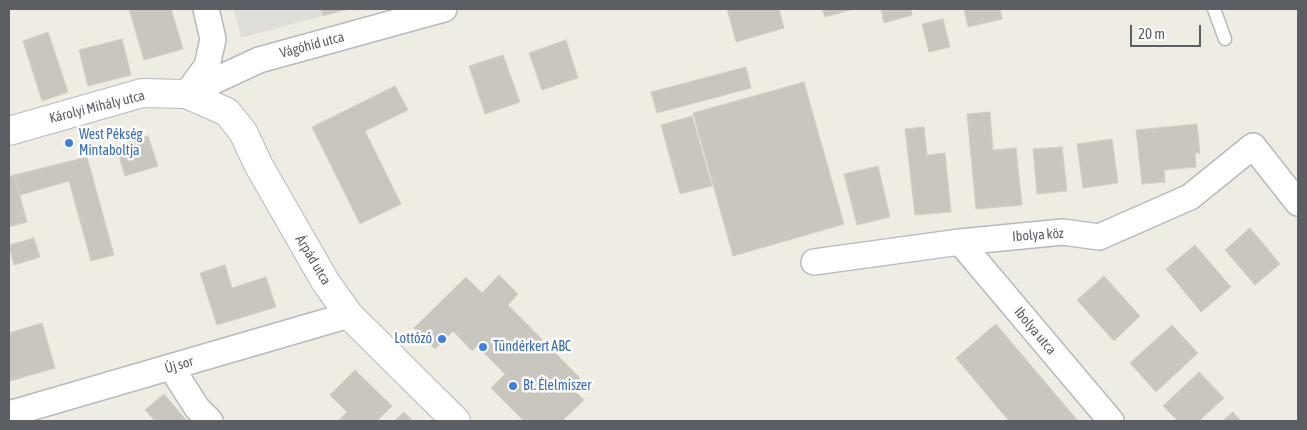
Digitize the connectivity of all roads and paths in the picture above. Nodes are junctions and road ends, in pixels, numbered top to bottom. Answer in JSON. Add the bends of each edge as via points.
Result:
{"nodes":[{"id":1,"x":206,"y":9,"type":"edge"},
{"id":2,"x":444,"y":9,"type":"edge"},
{"id":3,"x":1214,"y":9,"type":"edge"},
{"id":4,"x":1225,"y":39,"type":"dead end"},
{"id":5,"x":186,"y":94,"type":"junction"},
{"id":6,"x":9,"y":131,"type":"edge"},
{"id":7,"x":1298,"y":203,"type":"edge"},
{"id":8,"x":960,"y":242,"type":"junction"},
{"id":9,"x":814,"y":262,"type":"dead end"},
{"id":10,"x":349,"y":314,"type":"junction"},
{"id":11,"x":171,"y":367,"type":"junction"},
{"id":12,"x":9,"y":414,"type":"edge"},
{"id":13,"x":210,"y":421,"type":"edge"},
{"id":14,"x":456,"y":421,"type":"edge"},
{"id":15,"x":1111,"y":421,"type":"edge"}],
"edges":[{"from":1,"to":5,"type":"street","via":[[213,39],[207,66]]},
{"from":2,"to":5,"type":"street","name":"Vágóhíd utca","via":[[259,60]]},
{"from":3,"to":4,"type":"lane"},
{"from":5,"to":6,"type":"street","name":"Károlyi Mihály utca","via":[[142,93]]},
{"from":5,"to":10,"type":"street","name":"Árpád utca","via":[[228,112],[243,132],[325,282]]},
{"from":7,"to":8,"type":"street","name":"Ibolya köz","via":[[1253,146],[1190,197],[1099,237],[1063,232]]},
{"from":8,"to":9,"type":"street","name":"Ibolya köz"},
{"from":8,"to":15,"type":"street","name":"Ibolya utca"},
{"from":10,"to":11,"type":"street","name":"Új sor"},
{"from":10,"to":14,"type":"street","name":"Árpád utca"},
{"from":11,"to":12,"type":"street","name":"Új sor"},
{"from":11,"to":13,"type":"street","via":[[197,408]]}]}
